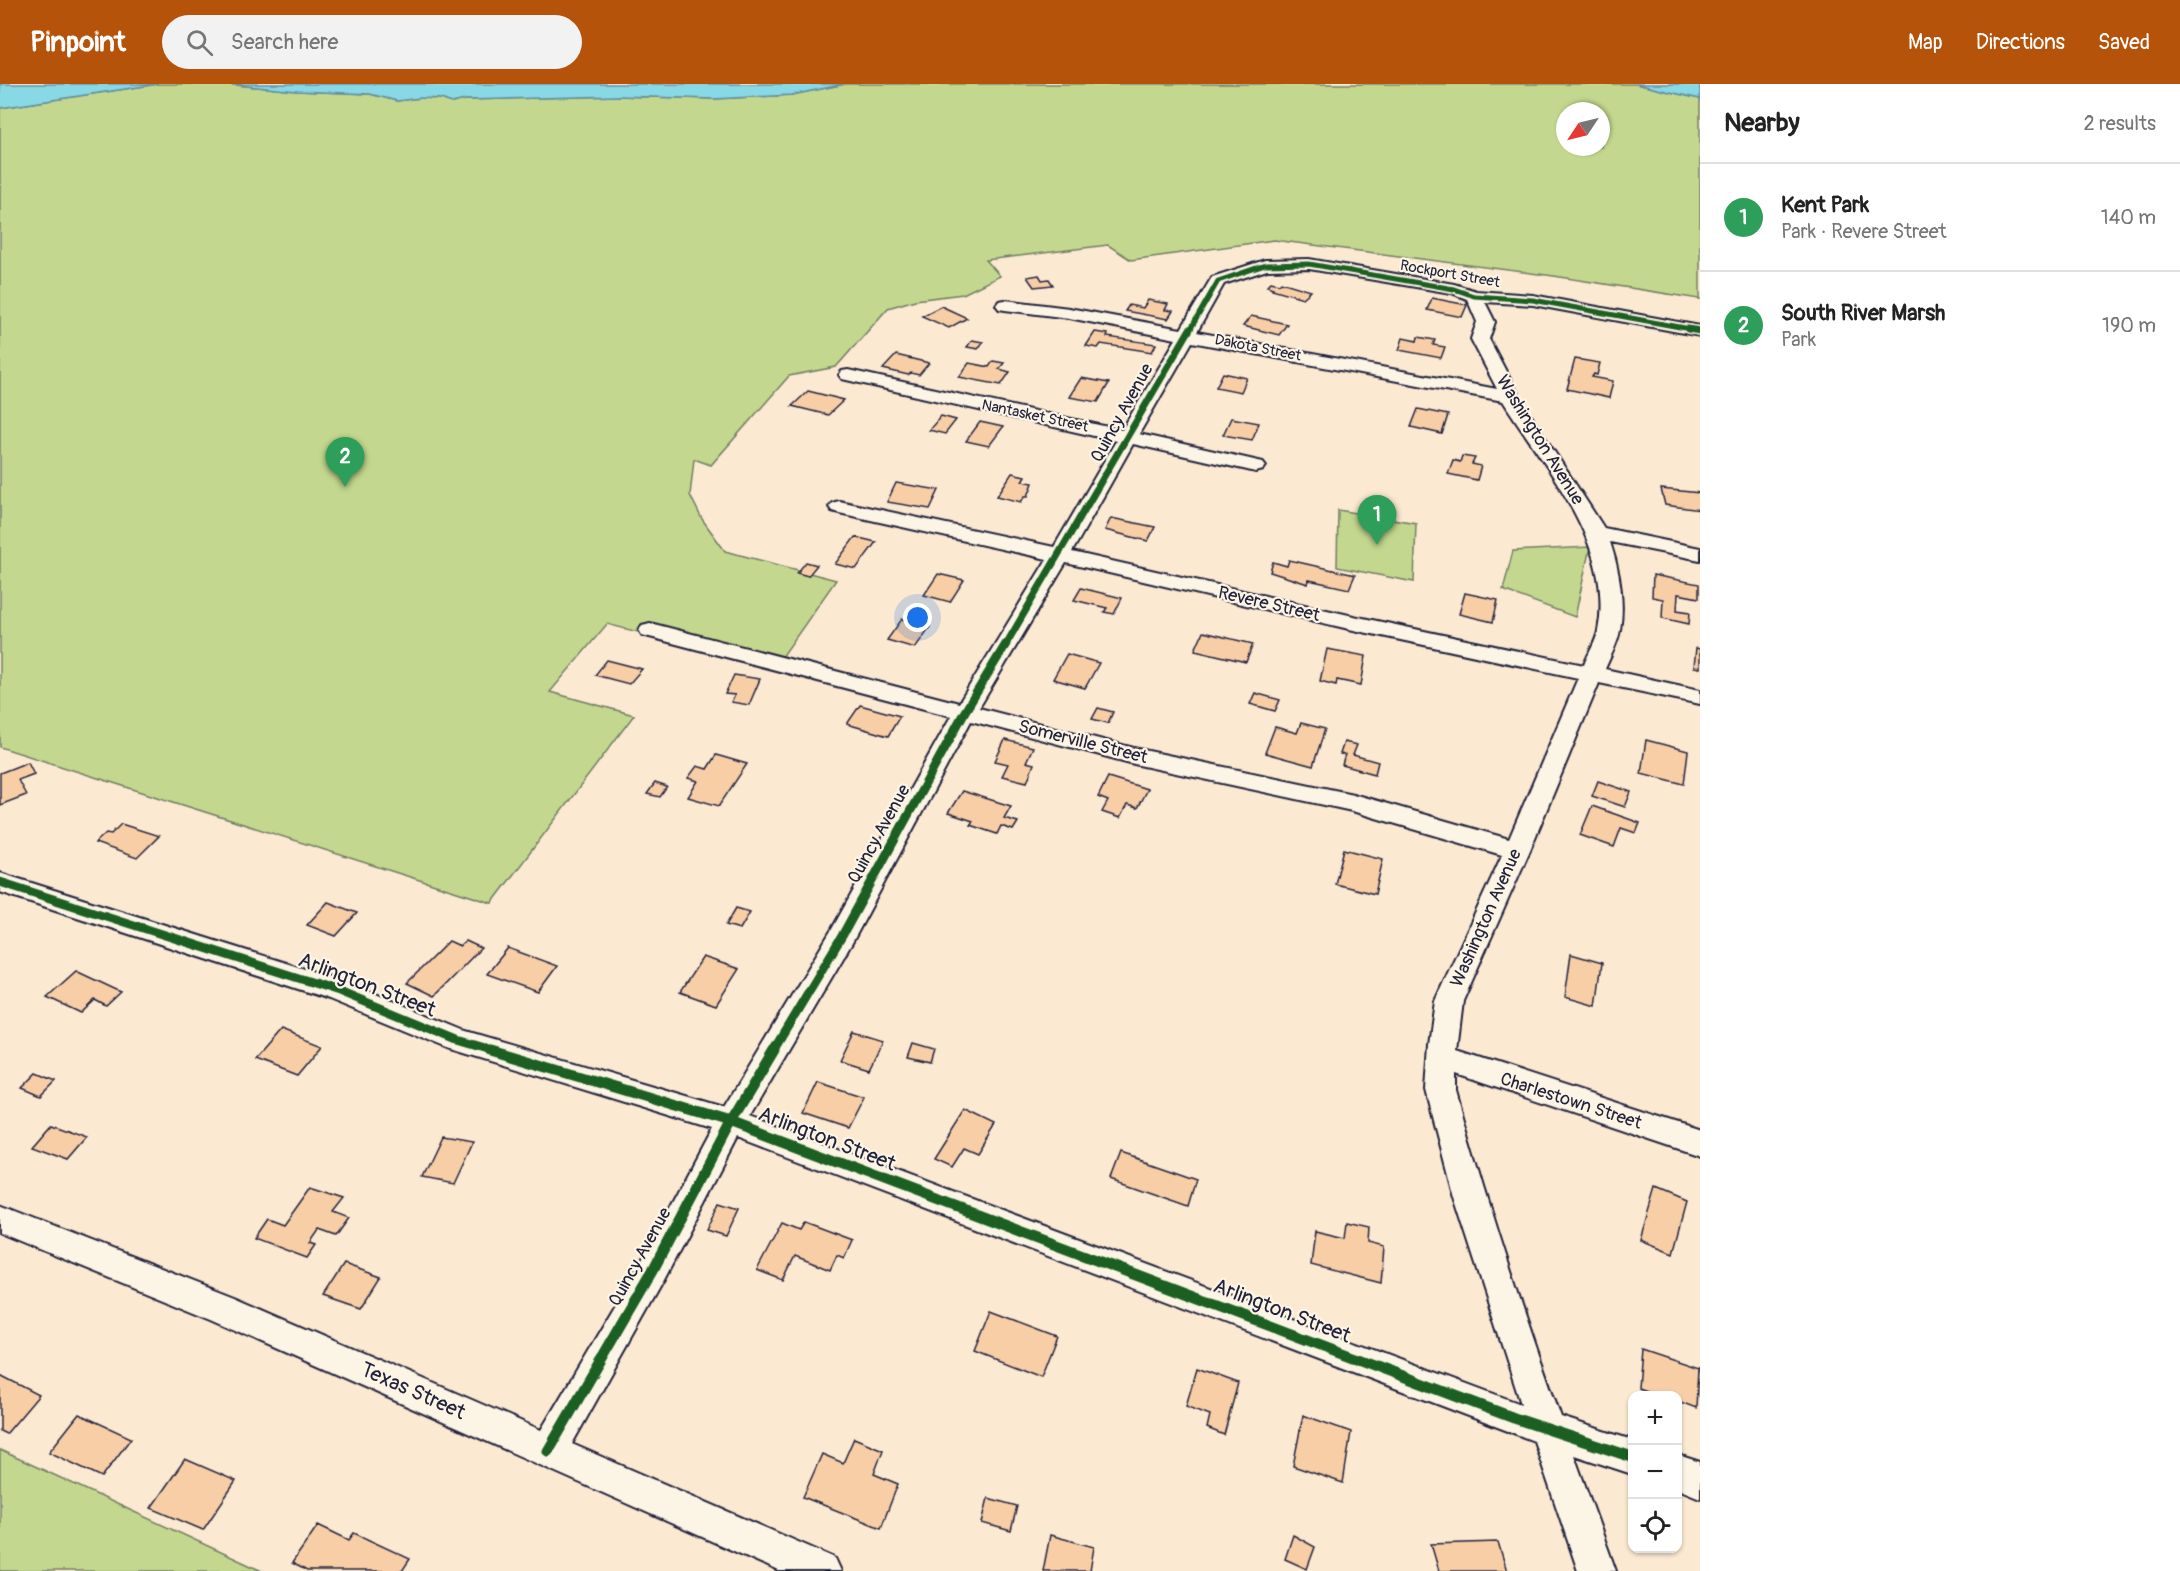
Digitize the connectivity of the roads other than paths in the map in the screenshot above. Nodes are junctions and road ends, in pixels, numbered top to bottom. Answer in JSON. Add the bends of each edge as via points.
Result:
{"nodes":[{"id":1,"x":1266,"y":265,"type":"joint"},
{"id":2,"x":1474,"y":296,"type":"junction"},
{"id":3,"x":1005,"y":305,"type":"dead end"},
{"id":4,"x":1700,"y":331,"type":"edge"},
{"id":5,"x":1186,"y":334,"type":"junction"},
{"id":6,"x":848,"y":375,"type":"dead end"},
{"id":7,"x":1510,"y":397,"type":"junction"},
{"id":8,"x":1127,"y":436,"type":"junction"},
{"id":9,"x":1256,"y":465,"type":"dead end"},
{"id":10,"x":839,"y":507,"type":"dead end"},
{"id":11,"x":1596,"y":532,"type":"junction"},
{"id":12,"x":1700,"y":554,"type":"edge"},
{"id":13,"x":1060,"y":555,"type":"junction"},
{"id":14,"x":650,"y":630,"type":"dead end"},
{"id":15,"x":1591,"y":674,"type":"junction"},
{"id":16,"x":1700,"y":698,"type":"edge"},
{"id":17,"x":964,"y":713,"type":"junction"},
{"id":18,"x":1517,"y":850,"type":"junction"},
{"id":19,"x":0,"y":882,"type":"edge"},
{"id":20,"x":1442,"y":1058,"type":"junction"},
{"id":21,"x":731,"y":1122,"type":"junction"},
{"id":22,"x":1700,"y":1143,"type":"edge"},
{"id":23,"x":0,"y":1219,"type":"edge"},
{"id":24,"x":1548,"y":1428,"type":"junction"},
{"id":25,"x":548,"y":1450,"type":"junction"},
{"id":26,"x":1628,"y":1456,"type":"edge"},
{"id":27,"x":1682,"y":1474,"type":"edge"},
{"id":28,"x":1700,"y":1480,"type":"edge"},
{"id":29,"x":822,"y":1571,"type":"edge"},
{"id":30,"x":1597,"y":1571,"type":"edge"}],
"edges":[{"from":1,"to":2,"type":"street","name":"Rockport Street","via":[[1327,266]]},
{"from":1,"to":5,"type":"street","name":"Quincy Avenue","via":[[1218,280]]},
{"from":2,"to":4,"type":"street","name":"Rockport Street","via":[[1533,300]]},
{"from":2,"to":7,"type":"street","name":"Washington Avenue","via":[[1486,322],[1480,339]]},
{"from":3,"to":5,"type":"street","name":"Dakota Street","via":[[1069,312]]},
{"from":5,"to":7,"type":"street","name":"Dakota Street"},
{"from":5,"to":8,"type":"street","name":"Quincy Avenue"},
{"from":6,"to":8,"type":"street","name":"Nantasket Street"},
{"from":7,"to":11,"type":"street","name":"Washington Avenue"},
{"from":8,"to":9,"type":"street","name":"Nantasket Street"},
{"from":8,"to":13,"type":"street","name":"Quincy Avenue"},
{"from":10,"to":13,"type":"street","name":"Revere Street"},
{"from":11,"to":12,"type":"street"},
{"from":11,"to":15,"type":"street","name":"Washington Avenue","via":[[1610,582],[1611,610],[1609,632]]},
{"from":13,"to":15,"type":"street","name":"Revere Street"},
{"from":13,"to":17,"type":"street","name":"Quincy Avenue"},
{"from":14,"to":17,"type":"street","name":"Somerville Street"},
{"from":15,"to":16,"type":"street","name":"Revere Street"},
{"from":15,"to":18,"type":"street","name":"Washington Avenue"},
{"from":17,"to":18,"type":"street","name":"Somerville Street","via":[[1134,756],[1353,803]]},
{"from":17,"to":21,"type":"street","name":"Quincy Avenue","via":[[842,936]]},
{"from":18,"to":20,"type":"street","name":"Washington Avenue","via":[[1449,1001]]},
{"from":19,"to":21,"type":"street","name":"Arlington Street","via":[[339,991],[458,1040]]},
{"from":20,"to":22,"type":"street","name":"Charlestown Street"},
{"from":20,"to":24,"type":"street","name":"Washington Avenue","via":[[1441,1090],[1470,1197]]},
{"from":21,"to":24,"type":"street","name":"Arlington Street"},
{"from":21,"to":25,"type":"street","name":"Quincy Avenue","via":[[653,1270]]},
{"from":23,"to":25,"type":"street","name":"Texas Street","via":[[223,1308]]},
{"from":24,"to":26,"type":"street","name":"Arlington Street"},
{"from":24,"to":30,"type":"street","name":"Washington Avenue"},
{"from":25,"to":29,"type":"street","name":"Texas Street"},
{"from":27,"to":28,"type":"street"}]}
